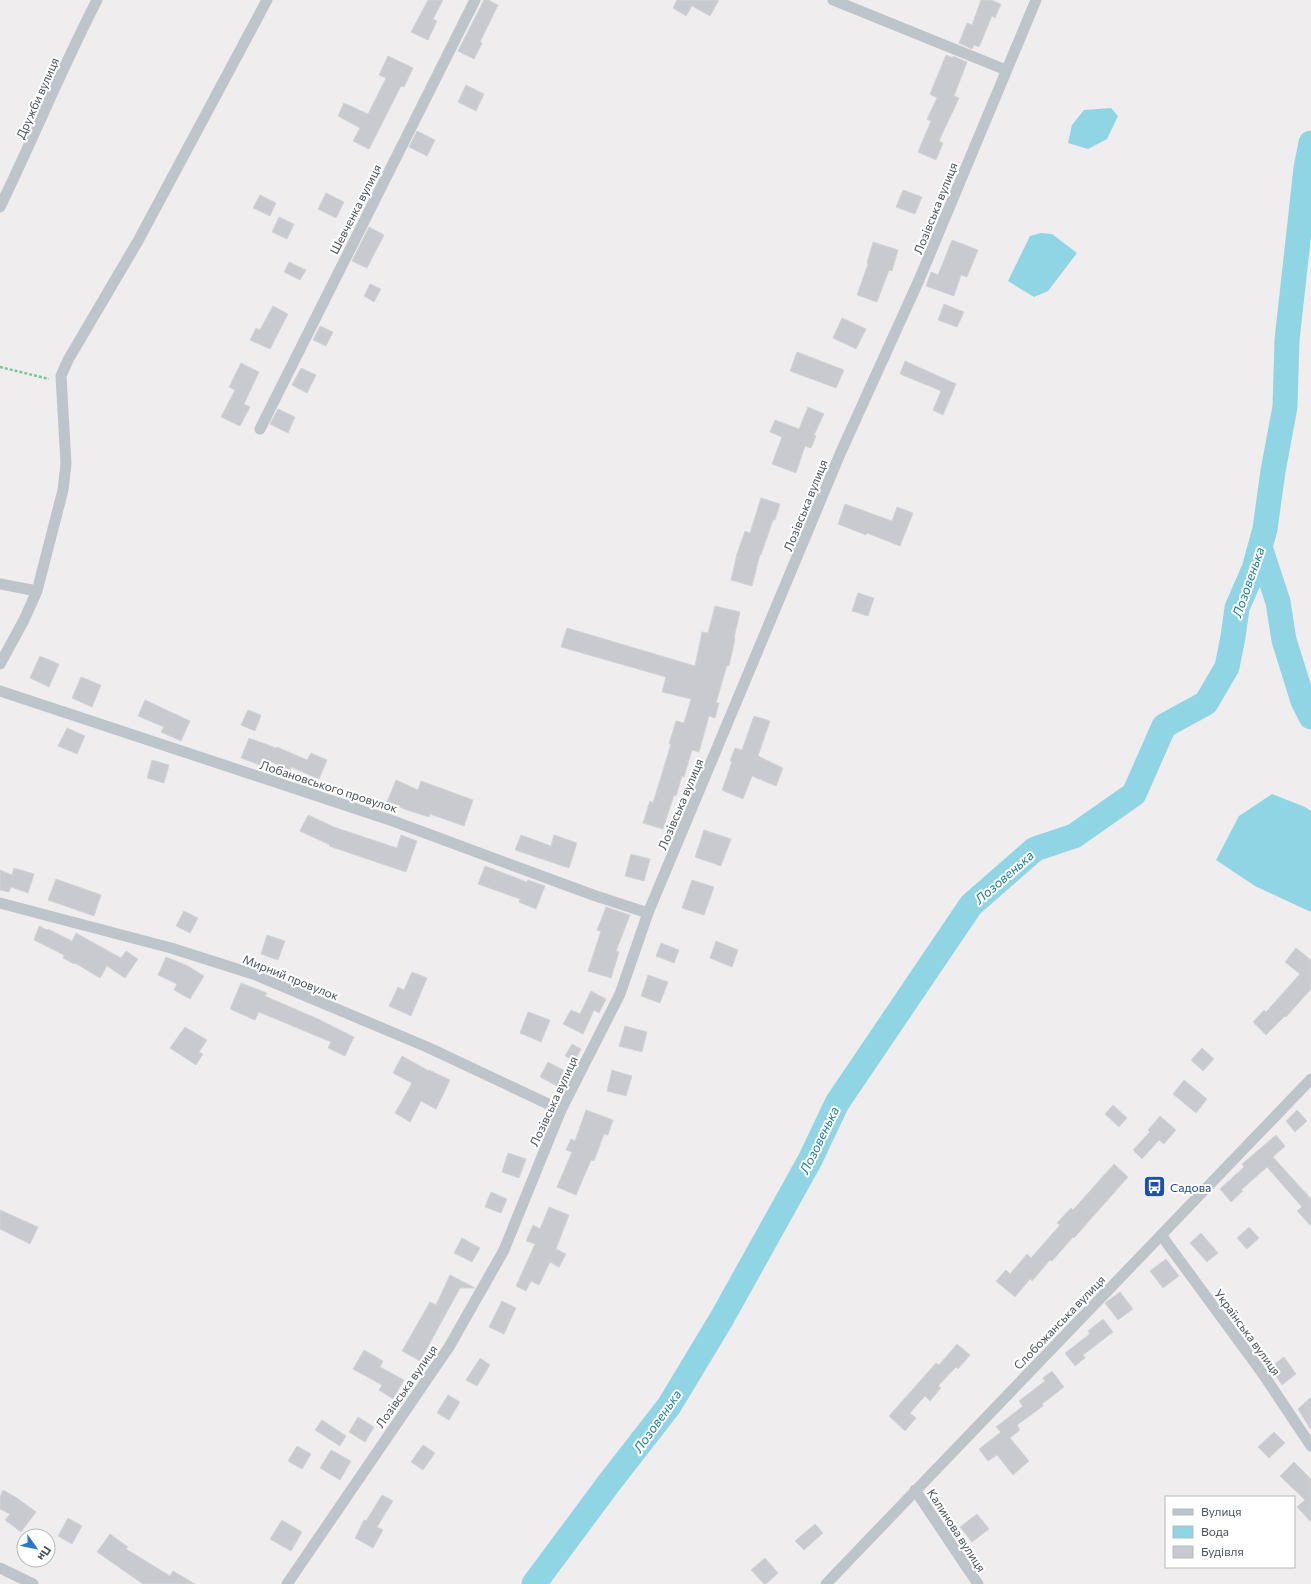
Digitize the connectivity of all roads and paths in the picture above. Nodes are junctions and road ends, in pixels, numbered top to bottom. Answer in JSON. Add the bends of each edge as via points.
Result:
{"nodes":[{"id":1,"x":97,"y":0,"type":"edge"},
{"id":2,"x":267,"y":0,"type":"edge"},
{"id":3,"x":475,"y":0,"type":"edge"},
{"id":4,"x":833,"y":0,"type":"edge"},
{"id":5,"x":1036,"y":0,"type":"edge"},
{"id":6,"x":1006,"y":70,"type":"junction"},
{"id":7,"x":0,"y":207,"type":"edge"},
{"id":8,"x":0,"y":367,"type":"edge"},
{"id":9,"x":61,"y":382,"type":"junction"},
{"id":10,"x":260,"y":429,"type":"dead end"},
{"id":11,"x":0,"y":584,"type":"edge"},
{"id":12,"x":37,"y":591,"type":"junction"},
{"id":13,"x":0,"y":664,"type":"edge"},
{"id":14,"x":0,"y":691,"type":"edge"},
{"id":15,"x":0,"y":903,"type":"edge"},
{"id":16,"x":648,"y":913,"type":"junction"},
{"id":17,"x":1311,"y":1079,"type":"edge"},
{"id":18,"x":561,"y":1110,"type":"junction"},
{"id":19,"x":1161,"y":1235,"type":"junction"},
{"id":20,"x":1311,"y":1446,"type":"edge"},
{"id":21,"x":915,"y":1490,"type":"junction"},
{"id":22,"x":0,"y":1568,"type":"edge"},
{"id":23,"x":33,"y":1584,"type":"edge"},
{"id":24,"x":287,"y":1584,"type":"edge"},
{"id":25,"x":826,"y":1584,"type":"edge"},
{"id":26,"x":978,"y":1584,"type":"edge"}],
"edges":[{"from":1,"to":7,"type":"street","name":"Дружби вулиця"},
{"from":2,"to":9,"type":"street","via":[[138,241],[68,360]]},
{"from":3,"to":10,"type":"street","name":"Шевченка вулиця"},
{"from":4,"to":6,"type":"street"},
{"from":5,"to":6,"type":"street","name":"Лозівська вулиця"},
{"from":6,"to":16,"type":"street","name":"Лозівська вулиця","via":[[919,280],[840,454]]},
{"from":8,"to":9,"type":"path"},
{"from":9,"to":12,"type":"street","via":[[66,464]]},
{"from":11,"to":12,"type":"street"},
{"from":12,"to":13,"type":"street"},
{"from":14,"to":16,"type":"street","name":"Лобановського провулок","via":[[393,821],[593,896]]},
{"from":15,"to":18,"type":"street","name":"Мирний провулок","via":[[171,948],[256,975],[427,1048]]},
{"from":16,"to":18,"type":"street","name":"Лозівська вулиця","via":[[620,994]]},
{"from":17,"to":19,"type":"street","name":"Слобожанська вулиця"},
{"from":18,"to":24,"type":"street","name":"Лозівська вулиця","via":[[504,1250],[449,1347]]},
{"from":19,"to":20,"type":"street","name":"Українська вулиця","via":[[1263,1374]]},
{"from":19,"to":21,"type":"street","name":"Слобожанська вулиця"},
{"from":21,"to":25,"type":"street","name":"Слобожанська вулиця"},
{"from":21,"to":26,"type":"street","name":"Калинова вулиця"},
{"from":22,"to":23,"type":"street"}]}
